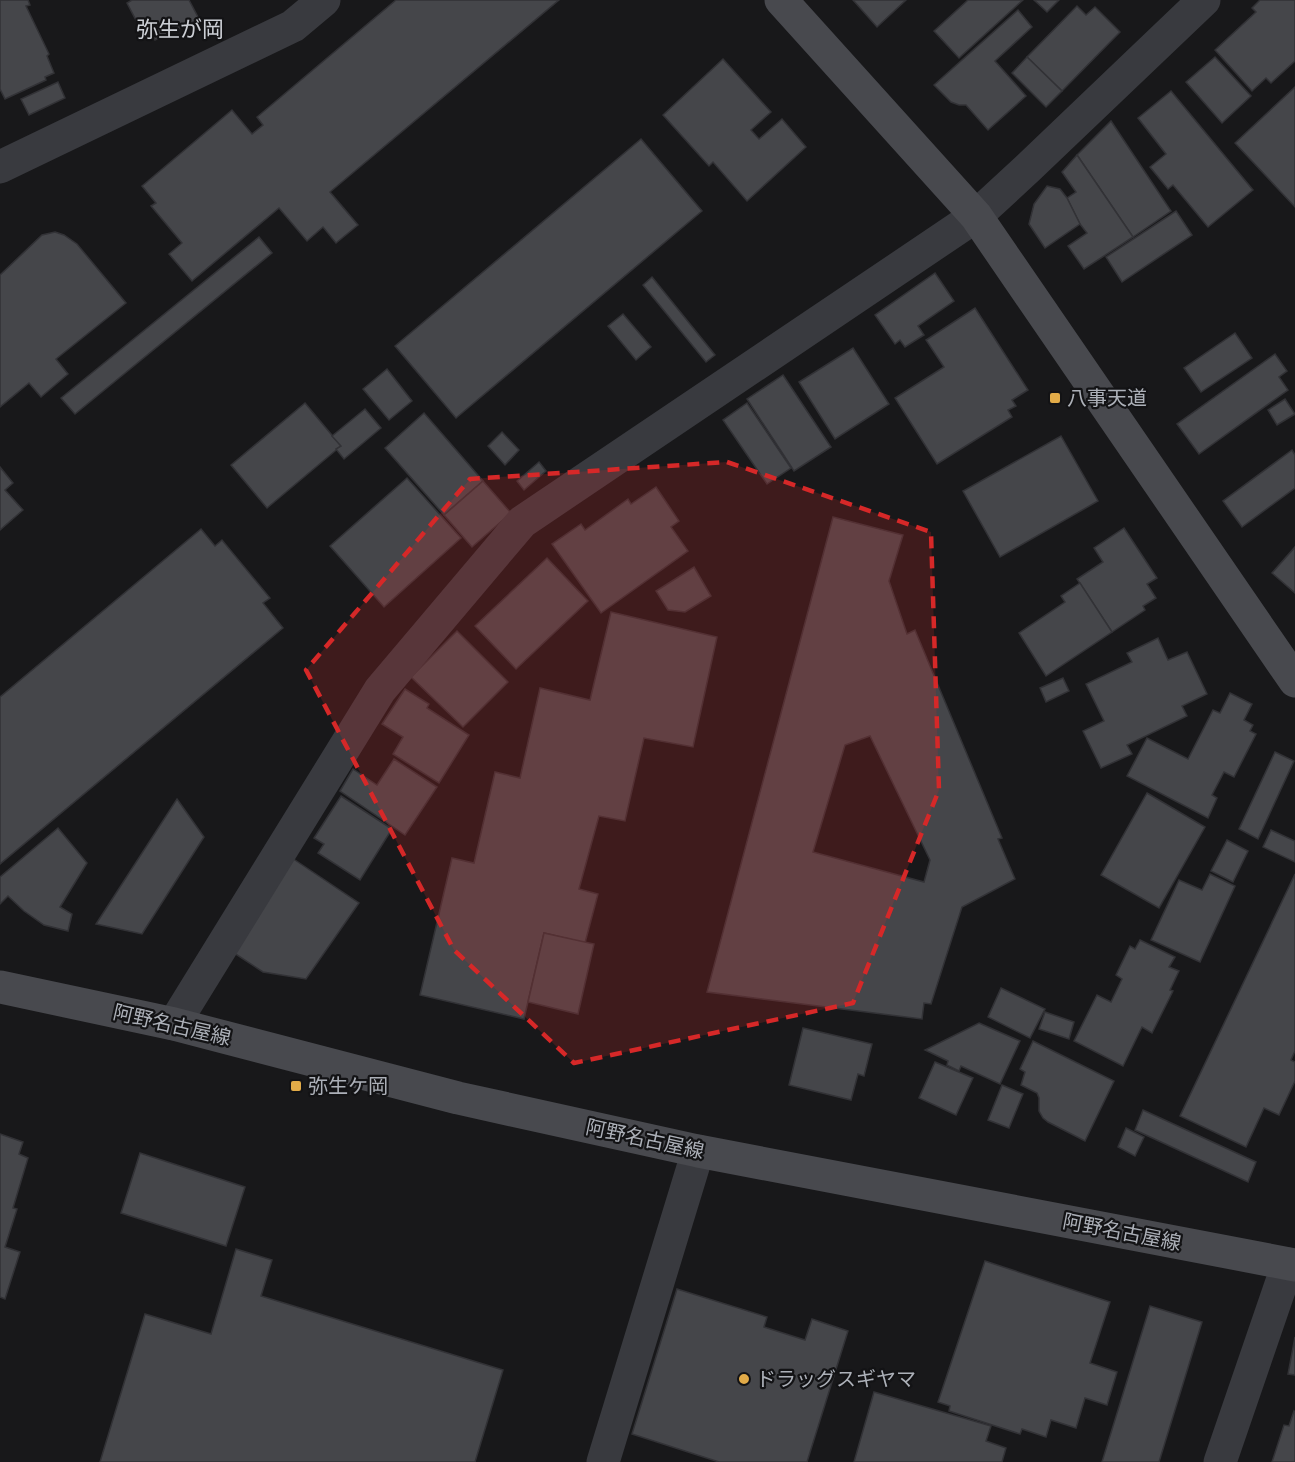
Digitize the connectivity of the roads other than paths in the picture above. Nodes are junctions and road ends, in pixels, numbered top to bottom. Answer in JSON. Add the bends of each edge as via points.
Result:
{"nodes":[{"id":1,"x":324,"y":0,"type":"edge"},
{"id":2,"x":781,"y":0,"type":"edge"},
{"id":3,"x":1204,"y":0,"type":"edge"},
{"id":4,"x":0,"y":167,"type":"edge"},
{"id":5,"x":976,"y":216,"type":"junction"},
{"id":6,"x":1295,"y":681,"type":"edge"},
{"id":7,"x":0,"y":987,"type":"edge"},
{"id":8,"x":174,"y":1024,"type":"junction"},
{"id":9,"x":698,"y":1151,"type":"junction"},
{"id":10,"x":1291,"y":1265,"type":"edge"},
{"id":11,"x":603,"y":1462,"type":"edge"},
{"id":12,"x":1220,"y":1462,"type":"edge"}],
"edges":[{"from":1,"to":4,"type":"street","via":[[294,26]]},
{"from":2,"to":5,"type":"main road"},
{"from":3,"to":5,"type":"street"},
{"from":5,"to":6,"type":"main road"},
{"from":5,"to":8,"type":"street","via":[[522,522],[380,690]]},
{"from":7,"to":8,"type":"main road","name":"阿野名古屋線"},
{"from":8,"to":9,"type":"main road","name":"阿野名古屋線","via":[[458,1098]]},
{"from":9,"to":10,"type":"main road","name":"阿野名古屋線"},
{"from":9,"to":11,"type":"street"},
{"from":10,"to":12,"type":"street"}]}
